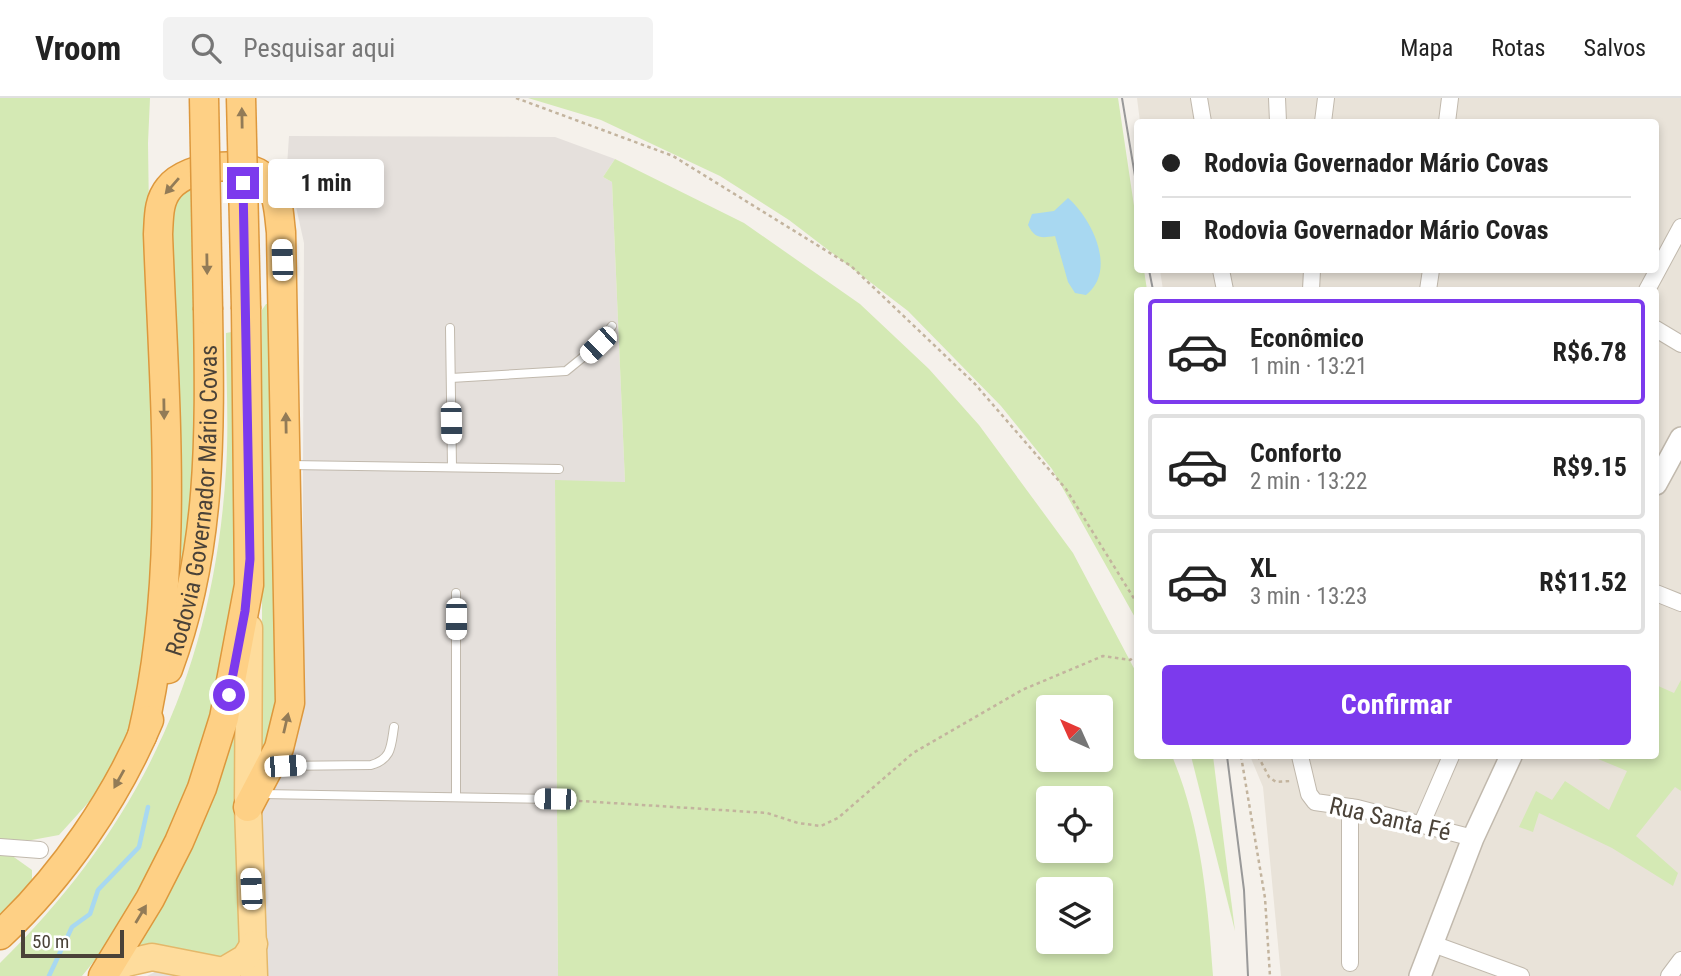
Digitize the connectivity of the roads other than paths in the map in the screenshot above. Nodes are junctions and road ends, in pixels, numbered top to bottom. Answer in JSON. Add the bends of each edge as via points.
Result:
{"nodes":[{"id":1,"x":204,"y":98,"type":"edge"},
{"id":2,"x":242,"y":98,"type":"edge"},
{"id":3,"x":1199,"y":98,"type":"edge"},
{"id":4,"x":1277,"y":98,"type":"edge"},
{"id":5,"x":1326,"y":98,"type":"edge"},
{"id":6,"x":1450,"y":98,"type":"edge"},
{"id":7,"x":1202,"y":119,"type":"edge"},
{"id":8,"x":1278,"y":119,"type":"edge"},
{"id":9,"x":1323,"y":119,"type":"edge"},
{"id":10,"x":1447,"y":119,"type":"edge"},
{"id":11,"x":1681,"y":227,"type":"edge"},
{"id":12,"x":1659,"y":268,"type":"edge"},
{"id":13,"x":612,"y":326,"type":"dead end"},
{"id":14,"x":450,"y":328,"type":"dead end"},
{"id":15,"x":1659,"y":330,"type":"edge"},
{"id":16,"x":1681,"y":344,"type":"edge"},
{"id":17,"x":450,"y":378,"type":"junction"},
{"id":18,"x":1681,"y":438,"type":"edge"},
{"id":19,"x":287,"y":465,"type":"junction"},
{"id":20,"x":452,"y":467,"type":"junction"},
{"id":21,"x":559,"y":469,"type":"dead end"},
{"id":22,"x":1659,"y":477,"type":"edge"},
{"id":23,"x":249,"y":585,"type":"junction"},
{"id":24,"x":456,"y":593,"type":"dead end"},
{"id":25,"x":1659,"y":594,"type":"edge"},
{"id":26,"x":1681,"y":603,"type":"edge"},
{"id":27,"x":394,"y":726,"type":"dead end"},
{"id":28,"x":142,"y":736,"type":"junction"},
{"id":29,"x":1301,"y":759,"type":"edge"},
{"id":30,"x":1450,"y":759,"type":"edge"},
{"id":31,"x":1510,"y":759,"type":"edge"},
{"id":32,"x":270,"y":767,"type":"junction"},
{"id":33,"x":456,"y":797,"type":"junction"},
{"id":34,"x":555,"y":799,"type":"road end"},
{"id":35,"x":252,"y":800,"type":"junction"},
{"id":36,"x":1350,"y":807,"type":"junction"},
{"id":37,"x":1422,"y":823,"type":"junction"},
{"id":38,"x":1473,"y":838,"type":"junction"},
{"id":39,"x":0,"y":848,"type":"edge"},
{"id":40,"x":52,"y":854,"type":"junction"},
{"id":41,"x":0,"y":935,"type":"edge"},
{"id":42,"x":254,"y":944,"type":"junction"},
{"id":43,"x":1433,"y":944,"type":"junction"},
{"id":44,"x":1681,"y":960,"type":"edge"},
{"id":45,"x":1350,"y":963,"type":"dead end"},
{"id":46,"x":187,"y":968,"type":"edge"},
{"id":47,"x":105,"y":974,"type":"edge"},
{"id":48,"x":254,"y":976,"type":"edge"},
{"id":49,"x":1420,"y":976,"type":"edge"},
{"id":50,"x":1521,"y":976,"type":"edge"},
{"id":51,"x":1669,"y":976,"type":"edge"}],
"edges":[{"from":1,"to":28,"type":"highway","name":"Rodovia Governador Mário Covas","one_way":true,"bridge":true,"via":[[208,310],[204,519],[183,631]]},
{"from":23,"to":2,"type":"highway","name":"Rodovia Governador Mário Covas","one_way":true,"bridge":true},
{"from":3,"to":7,"type":"street"},
{"from":4,"to":8,"type":"street"},
{"from":5,"to":9,"type":"street"},
{"from":6,"to":10,"type":"street"},
{"from":11,"to":12,"type":"street"},
{"from":13,"to":17,"type":"lane","via":[[598,345],[566,371]]},
{"from":14,"to":17,"type":"lane"},
{"from":15,"to":16,"type":"street"},
{"from":17,"to":20,"type":"lane"},
{"from":18,"to":22,"type":"street"},
{"from":19,"to":20,"type":"lane"},
{"from":19,"to":28,"type":"highway","one_way":true,"via":[[281,232],[275,195],[264,177],[246,167],[192,171],[167,190],[160,213],[166,509],[162,625]]},
{"from":32,"to":19,"type":"highway","one_way":true,"via":[[290,703]]},
{"from":20,"to":21,"type":"lane"},
{"from":23,"to":35,"type":"main road"},
{"from":47,"to":23,"type":"highway","name":"Rodovia Governador Mário Covas","one_way":true,"via":[[166,869],[202,788],[225,718]]},
{"from":24,"to":33,"type":"lane"},
{"from":25,"to":26,"type":"street"},
{"from":27,"to":32,"type":"lane","via":[[390,755],[382,762]]},
{"from":28,"to":40,"type":"highway","name":"Rodovia Governador Mário Covas","one_way":true,"via":[[96,817]]},
{"from":29,"to":36,"type":"street","name":"Rua Santa Fé","via":[[1313,800]]},
{"from":30,"to":37,"type":"street"},
{"from":31,"to":38,"type":"street"},
{"from":32,"to":35,"type":"highway"},
{"from":33,"to":34,"type":"lane"},
{"from":33,"to":35,"type":"lane"},
{"from":35,"to":42,"type":"main road"},
{"from":36,"to":37,"type":"street","name":"Rua Santa Fé"},
{"from":36,"to":45,"type":"street"},
{"from":37,"to":38,"type":"street","name":"Rua Santa Fé"},
{"from":38,"to":43,"type":"street"},
{"from":39,"to":40,"type":"street"},
{"from":40,"to":41,"type":"highway","name":"Rodovia Governador Mário Covas"},
{"from":42,"to":46,"type":"main road","via":[[245,958],[223,971]]},
{"from":42,"to":48,"type":"main road"},
{"from":43,"to":49,"type":"street"},
{"from":43,"to":50,"type":"street"},
{"from":44,"to":51,"type":"street"},
{"from":46,"to":47,"type":"main road","via":[[144,957]]}]}
